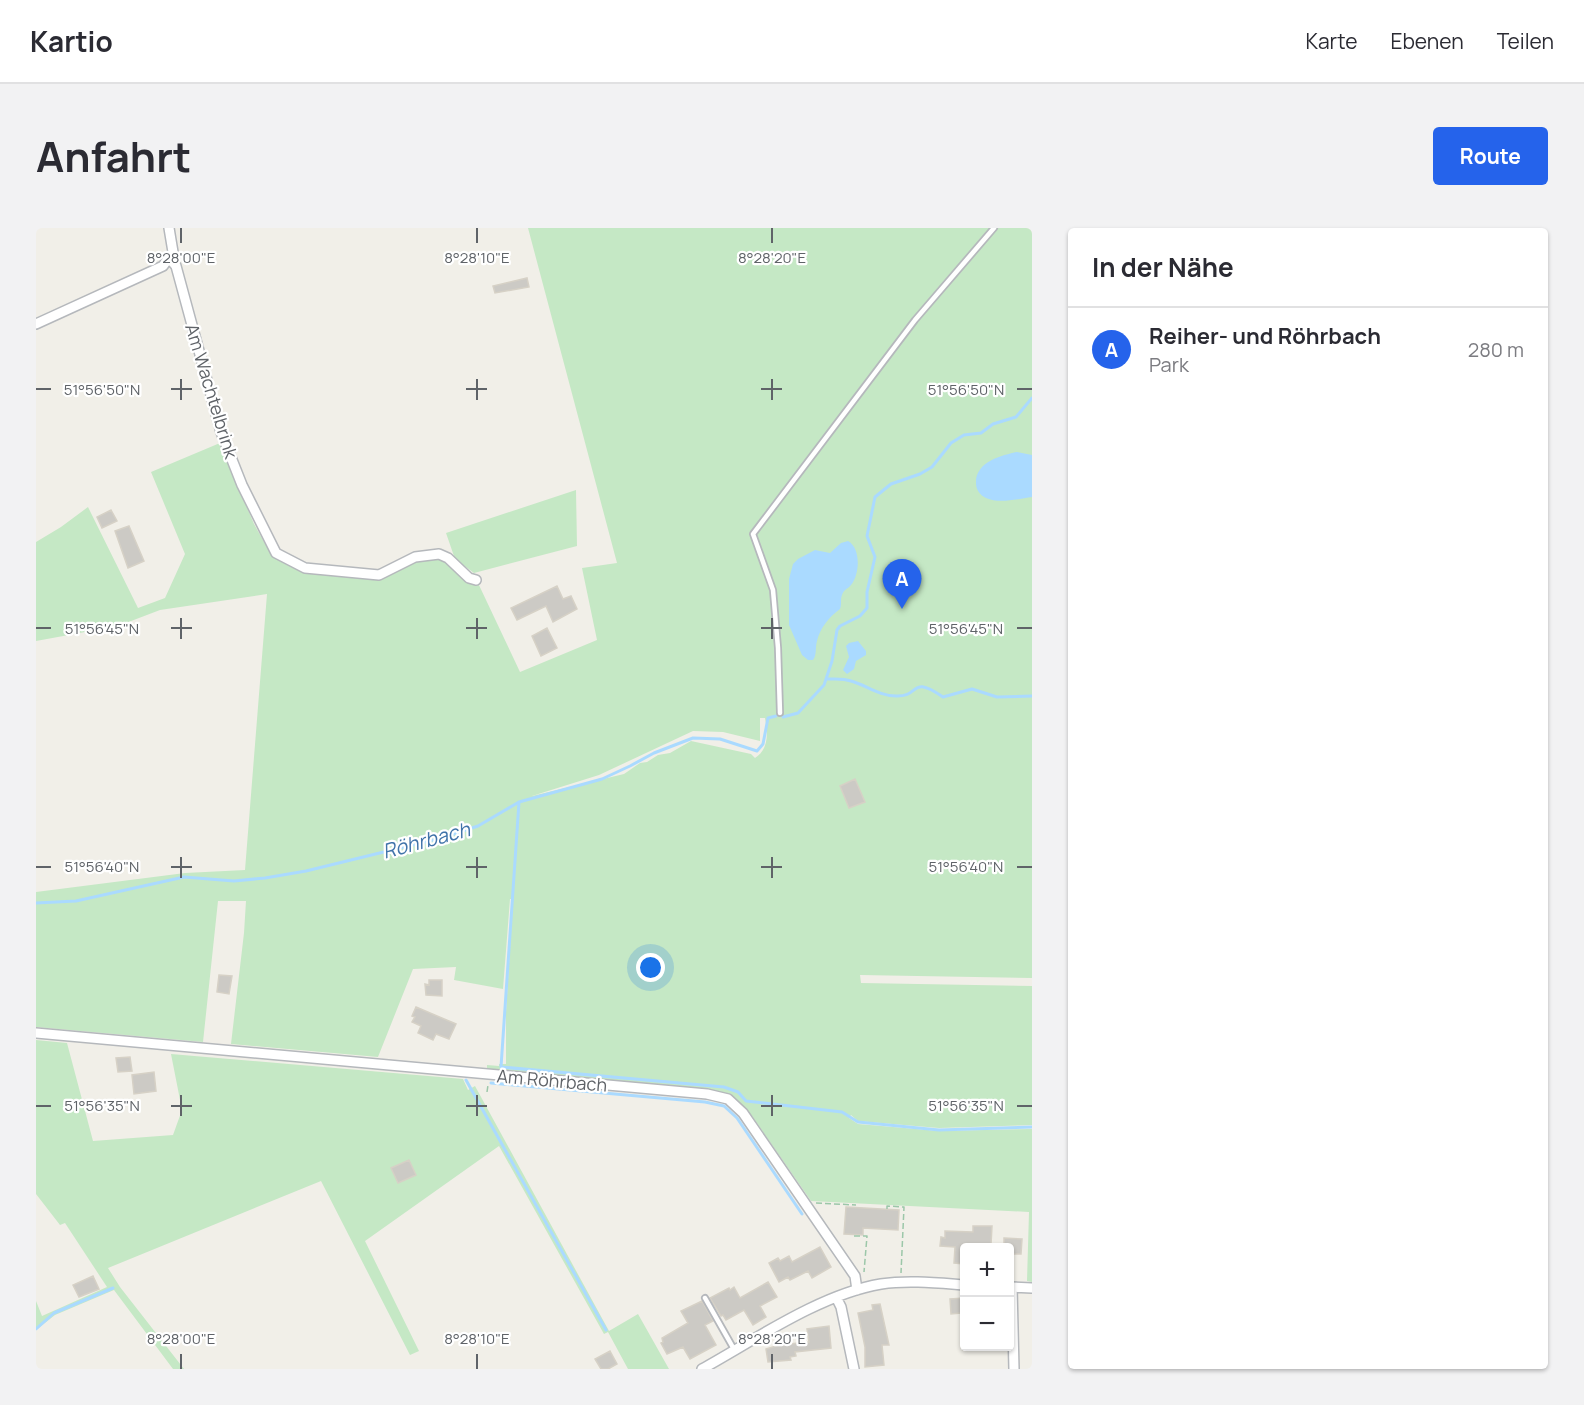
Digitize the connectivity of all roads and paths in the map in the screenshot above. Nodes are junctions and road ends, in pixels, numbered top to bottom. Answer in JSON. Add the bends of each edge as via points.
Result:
{"nodes":[{"id":1,"x":168,"y":228,"type":"edge"},
{"id":2,"x":994,"y":228,"type":"edge"},
{"id":3,"x":170,"y":259,"type":"junction"},
{"id":4,"x":36,"y":324,"type":"edge"},
{"id":5,"x":476,"y":580,"type":"dead end"},
{"id":6,"x":780,"y":714,"type":"dead end"},
{"id":7,"x":36,"y":1033,"type":"edge"},
{"id":8,"x":856,"y":1205,"type":"dead end"},
{"id":9,"x":808,"y":1208,"type":"junction"},
{"id":10,"x":887,"y":1209,"type":"dead end"},
{"id":11,"x":854,"y":1236,"type":"dead end"},
{"id":12,"x":855,"y":1276,"type":"junction"},
{"id":13,"x":900,"y":1283,"type":"junction"},
{"id":14,"x":960,"y":1285,"type":"edge"},
{"id":15,"x":1014,"y":1287,"type":"edge"},
{"id":16,"x":1032,"y":1288,"type":"edge"},
{"id":17,"x":857,"y":1290,"type":"junction"},
{"id":18,"x":1011,"y":1297,"type":"edge"},
{"id":19,"x":705,"y":1298,"type":"dead end"},
{"id":20,"x":836,"y":1298,"type":"junction"},
{"id":21,"x":735,"y":1351,"type":"junction"},
{"id":22,"x":702,"y":1369,"type":"edge"},
{"id":23,"x":854,"y":1369,"type":"edge"},
{"id":24,"x":1014,"y":1369,"type":"edge"}],
"edges":[{"from":1,"to":3,"type":"street","via":[[173,245]]},
{"from":2,"to":6,"type":"lane","via":[[908,329],[753,534],[773,590]]},
{"from":3,"to":4,"type":"street","via":[[163,266]]},
{"from":3,"to":5,"type":"street","name":"Am Wachtelbrink","via":[[177,266],[221,432],[276,553],[305,568],[379,575],[416,557],[439,554]]},
{"from":7,"to":9,"type":"street","name":"Am Röhrbach","via":[[707,1094],[728,1099],[743,1113]]},
{"from":8,"to":9,"type":"path","via":[[815,1203]]},
{"from":9,"to":12,"type":"street","name":"Am Röhrbach"},
{"from":10,"to":13,"type":"path","via":[[904,1207]]},
{"from":11,"to":12,"type":"path","via":[[867,1236],[865,1272]]},
{"from":12,"to":17,"type":"street","name":"Am Röhrbach"},
{"from":13,"to":14,"type":"street"},
{"from":13,"to":17,"type":"street"},
{"from":15,"to":16,"type":"street"},
{"from":17,"to":20,"type":"street"},
{"from":18,"to":24,"type":"street"},
{"from":19,"to":21,"type":"lane"},
{"from":20,"to":21,"type":"street"},
{"from":20,"to":23,"type":"street"},
{"from":21,"to":22,"type":"street"}]}
